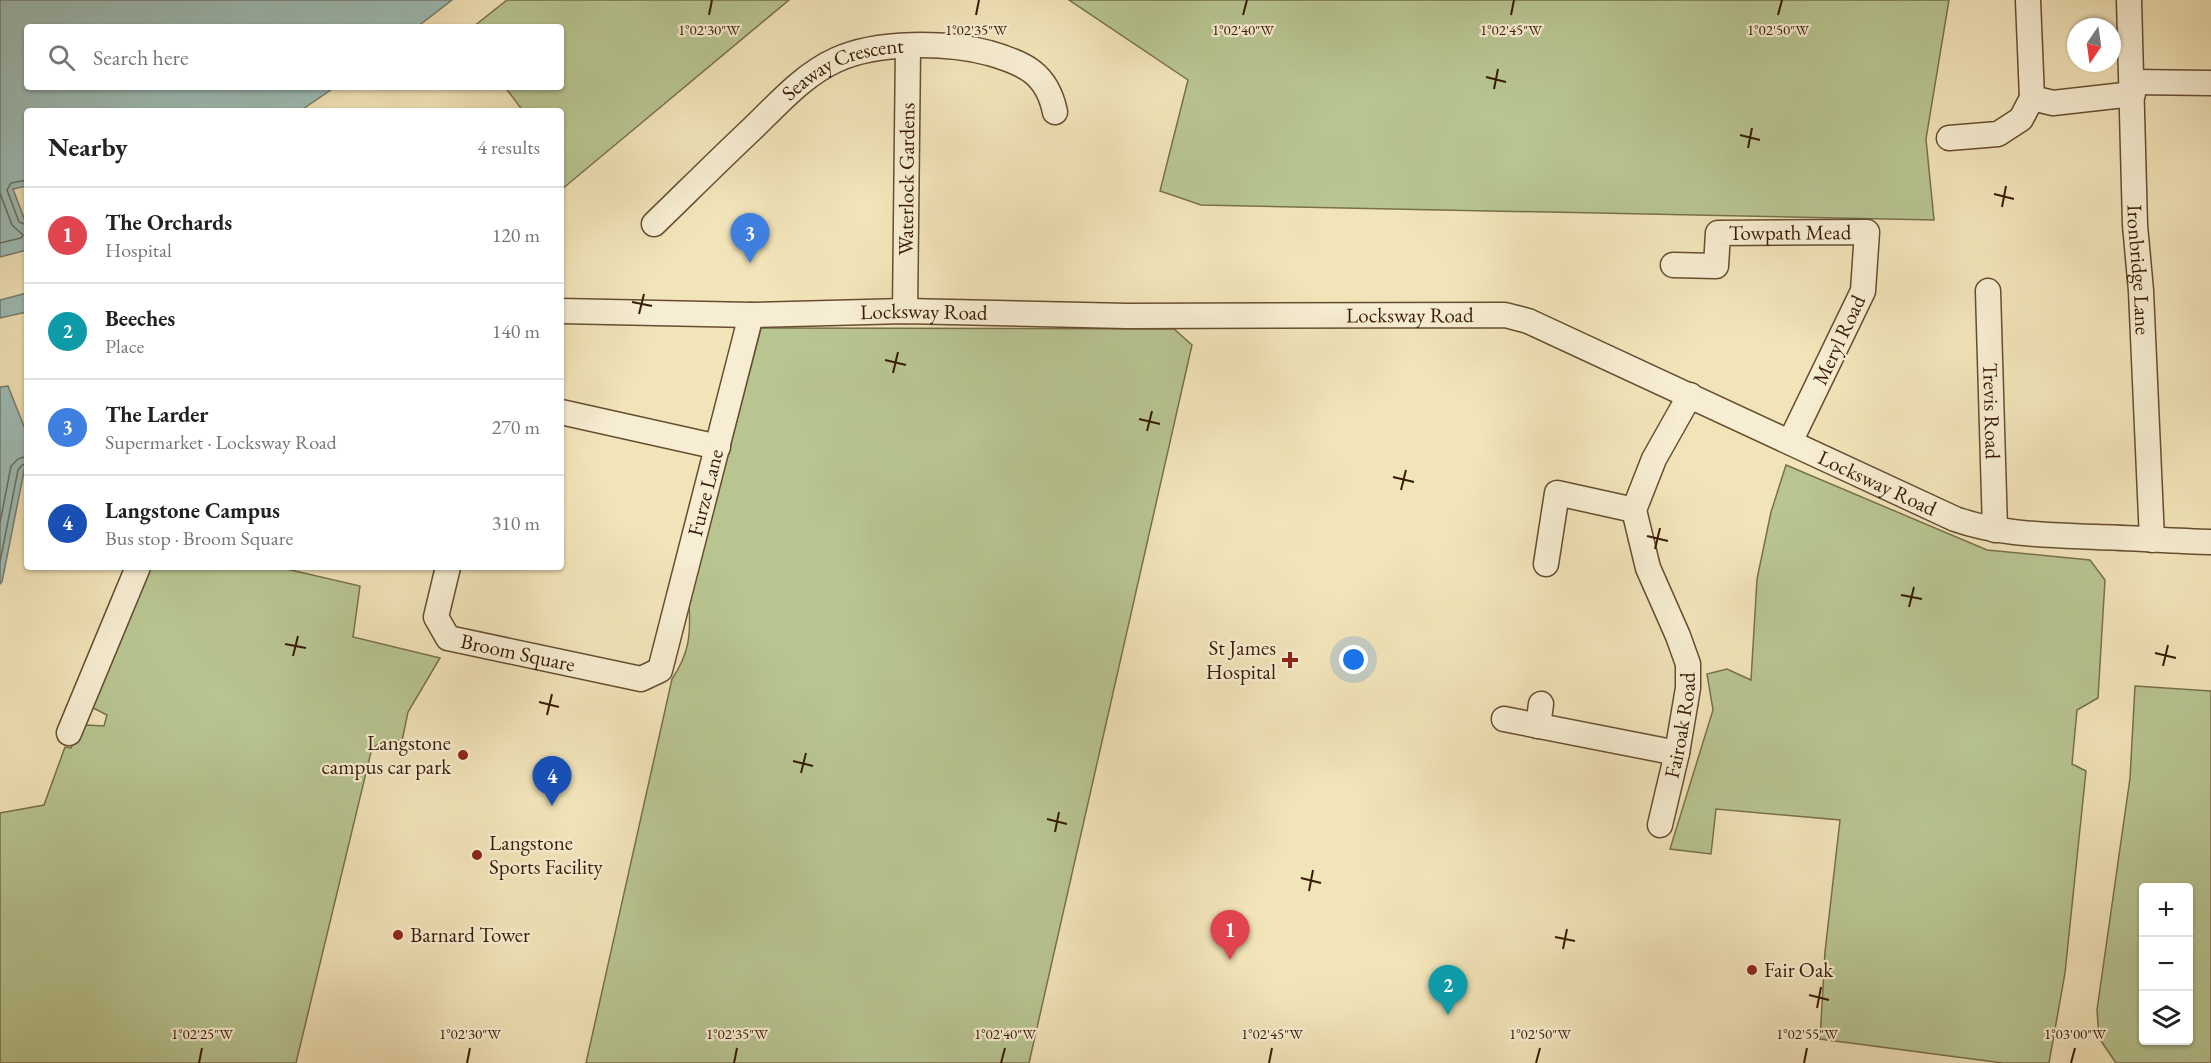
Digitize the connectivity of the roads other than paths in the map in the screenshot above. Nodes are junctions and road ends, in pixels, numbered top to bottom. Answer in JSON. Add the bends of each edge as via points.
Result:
{"nodes":[{"id":1,"x":2028,"y":0,"type":"edge"},
{"id":2,"x":2129,"y":0,"type":"edge"},
{"id":3,"x":908,"y":47,"type":"junction"},
{"id":4,"x":2211,"y":83,"type":"edge"},
{"id":5,"x":2133,"y":88,"type":"junction"},
{"id":6,"x":2032,"y":98,"type":"junction"},
{"id":7,"x":1054,"y":112,"type":"dead end"},
{"id":8,"x":1949,"y":138,"type":"dead end"},
{"id":9,"x":654,"y":224,"type":"dead end"},
{"id":10,"x":1867,"y":232,"type":"joint"},
{"id":11,"x":1673,"y":265,"type":"dead end"},
{"id":12,"x":1988,"y":291,"type":"dead end"},
{"id":13,"x":564,"y":311,"type":"edge"},
{"id":14,"x":905,"y":311,"type":"junction"},
{"id":15,"x":751,"y":315,"type":"junction"},
{"id":16,"x":1690,"y":395,"type":"junction"},
{"id":17,"x":564,"y":413,"type":"edge"},
{"id":18,"x":1790,"y":442,"type":"junction"},
{"id":19,"x":718,"y":447,"type":"junction"},
{"id":20,"x":1634,"y":510,"type":"junction"},
{"id":21,"x":1995,"y":530,"type":"junction"},
{"id":22,"x":2152,"y":540,"type":"junction"},
{"id":23,"x":2211,"y":542,"type":"edge"},
{"id":24,"x":1546,"y":564,"type":"dead end"},
{"id":25,"x":137,"y":570,"type":"edge"},
{"id":26,"x":447,"y":570,"type":"edge"},
{"id":27,"x":660,"y":670,"type":"joint"},
{"id":28,"x":1504,"y":719,"type":"dead end"},
{"id":29,"x":69,"y":733,"type":"dead end"},
{"id":30,"x":1677,"y":753,"type":"junction"},
{"id":31,"x":1660,"y":825,"type":"dead end"}],
"edges":[{"from":1,"to":6,"type":"street"},
{"from":2,"to":5,"type":"street","name":"Ironbridge Lane"},
{"from":3,"to":7,"type":"street","name":"Seaway Crescent","via":[[973,50],[1020,64],[1045,83]]},
{"from":3,"to":9,"type":"street","name":"Seaway Crescent","via":[[857,53],[814,73]]},
{"from":3,"to":14,"type":"street","name":"Waterlock Gardens"},
{"from":4,"to":5,"type":"street"},
{"from":5,"to":6,"type":"street","via":[[2053,103]]},
{"from":5,"to":22,"type":"street","name":"Ironbridge Lane"},
{"from":6,"to":8,"type":"street","via":[[2021,119],[1998,134]]},
{"from":10,"to":11,"type":"street","name":"Towpath Mead","via":[[1718,233],[1716,267]]},
{"from":10,"to":18,"type":"street","name":"Meryl Road","via":[[1863,291]]},
{"from":12,"to":21,"type":"street","name":"Trevis Road"},
{"from":13,"to":15,"type":"street","name":"Locksway Road"},
{"from":14,"to":15,"type":"street","name":"Locksway Road"},
{"from":14,"to":16,"type":"street","name":"Locksway Road","via":[[1127,316],[1505,315],[1528,321]]},
{"from":15,"to":19,"type":"street","name":"Furze Lane"},
{"from":16,"to":18,"type":"street","name":"Locksway Road"},
{"from":16,"to":20,"type":"street","via":[[1654,459]]},
{"from":17,"to":19,"type":"street"},
{"from":18,"to":21,"type":"street","name":"Locksway Road","via":[[1955,519]]},
{"from":19,"to":27,"type":"street","name":"Furze Lane"},
{"from":20,"to":24,"type":"street","via":[[1557,493]]},
{"from":20,"to":30,"type":"street","name":"Fairoak Road","via":[[1648,568],[1688,664]]},
{"from":21,"to":22,"type":"street","name":"Locksway Road"},
{"from":22,"to":23,"type":"street","name":"Locksway Road"},
{"from":25,"to":29,"type":"street"},
{"from":26,"to":27,"type":"street","name":"Broom Square","via":[[436,617],[448,638],[641,679]]},
{"from":28,"to":30,"type":"street","via":[[1539,715]]},
{"from":30,"to":31,"type":"street","name":"Fairoak Road"}]}
